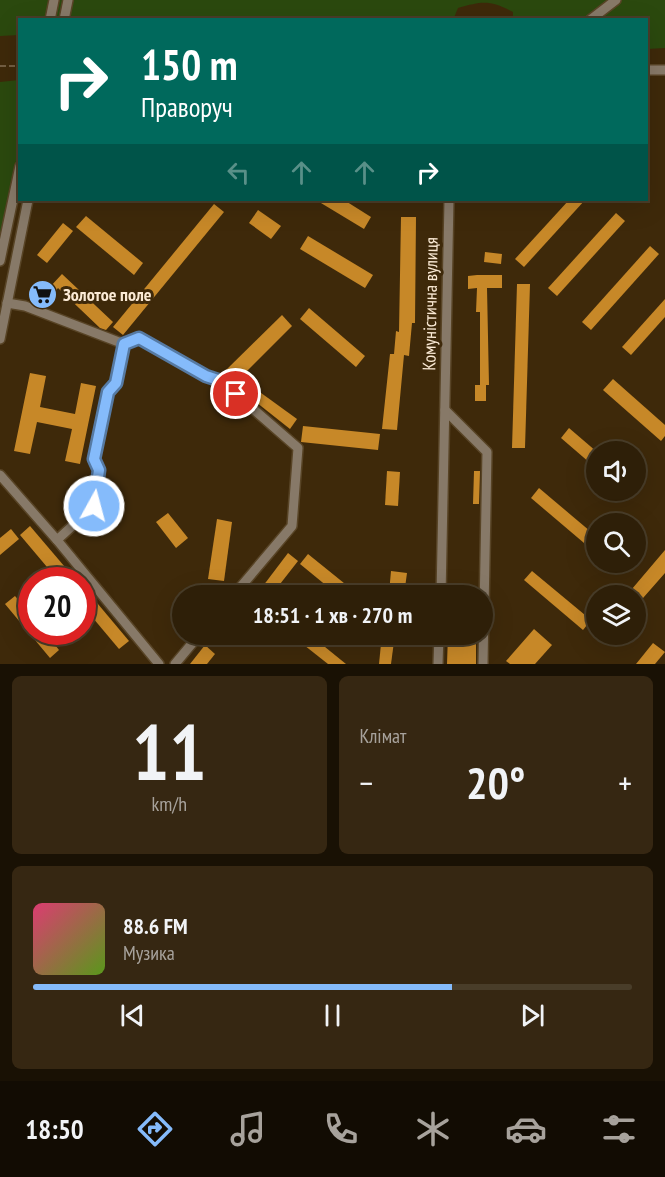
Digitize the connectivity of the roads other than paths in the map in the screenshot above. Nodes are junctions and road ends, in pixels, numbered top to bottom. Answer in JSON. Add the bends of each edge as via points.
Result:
{"nodes":[{"id":1,"x":54,"y":0,"type":"edge"},
{"id":2,"x":68,"y":0,"type":"edge"},
{"id":3,"x":616,"y":0,"type":"edge"},
{"id":4,"x":50,"y":17,"type":"edge"},
{"id":5,"x":64,"y":18,"type":"edge"},
{"id":6,"x":593,"y":18,"type":"edge"},
{"id":7,"x":648,"y":70,"type":"edge"},
{"id":8,"x":665,"y":70,"type":"edge"},
{"id":9,"x":18,"y":176,"type":"edge"},
{"id":10,"x":28,"y":201,"type":"edge"},
{"id":11,"x":449,"y":201,"type":"edge"},
{"id":12,"x":0,"y":261,"type":"edge"},
{"id":13,"x":7,"y":303,"type":"junction"},
{"id":14,"x":0,"y":339,"type":"edge"},
{"id":15,"x":124,"y":344,"type":"junction"},
{"id":16,"x":445,"y":410,"type":"junction"},
{"id":17,"x":0,"y":475,"type":"edge"},
{"id":18,"x":57,"y":540,"type":"junction"},
{"id":19,"x":242,"y":585,"type":"edge"},
{"id":20,"x":441,"y":585,"type":"edge"},
{"id":21,"x":191,"y":645,"type":"edge"},
{"id":22,"x":439,"y":645,"type":"edge"},
{"id":23,"x":159,"y":664,"type":"edge"},
{"id":24,"x":175,"y":664,"type":"edge"},
{"id":25,"x":438,"y":664,"type":"edge"},
{"id":26,"x":483,"y":664,"type":"edge"}],
"edges":[{"from":1,"to":4,"type":"street"},
{"from":2,"to":5,"type":"street"},
{"from":3,"to":6,"type":"street"},
{"from":4,"to":5,"type":"street"},
{"from":7,"to":8,"type":"street"},
{"from":9,"to":12,"type":"street"},
{"from":10,"to":13,"type":"street"},
{"from":11,"to":16,"type":"street","name":"Комуністична вулиця"},
{"from":13,"to":14,"type":"street"},
{"from":13,"to":15,"type":"street","via":[[25,306]]},
{"from":15,"to":18,"type":"street","via":[[116,383],[108,392],[94,459],[99,470],[94,506]]},
{"from":15,"to":19,"type":"street","via":[[139,338],[221,381],[298,448],[292,525]]},
{"from":16,"to":20,"type":"street","name":"Комуністична вулиця"},
{"from":16,"to":26,"type":"street","via":[[487,452]]},
{"from":17,"to":18,"type":"street"},
{"from":18,"to":23,"type":"street"},
{"from":21,"to":24,"type":"street"},
{"from":22,"to":25,"type":"street"}]}
